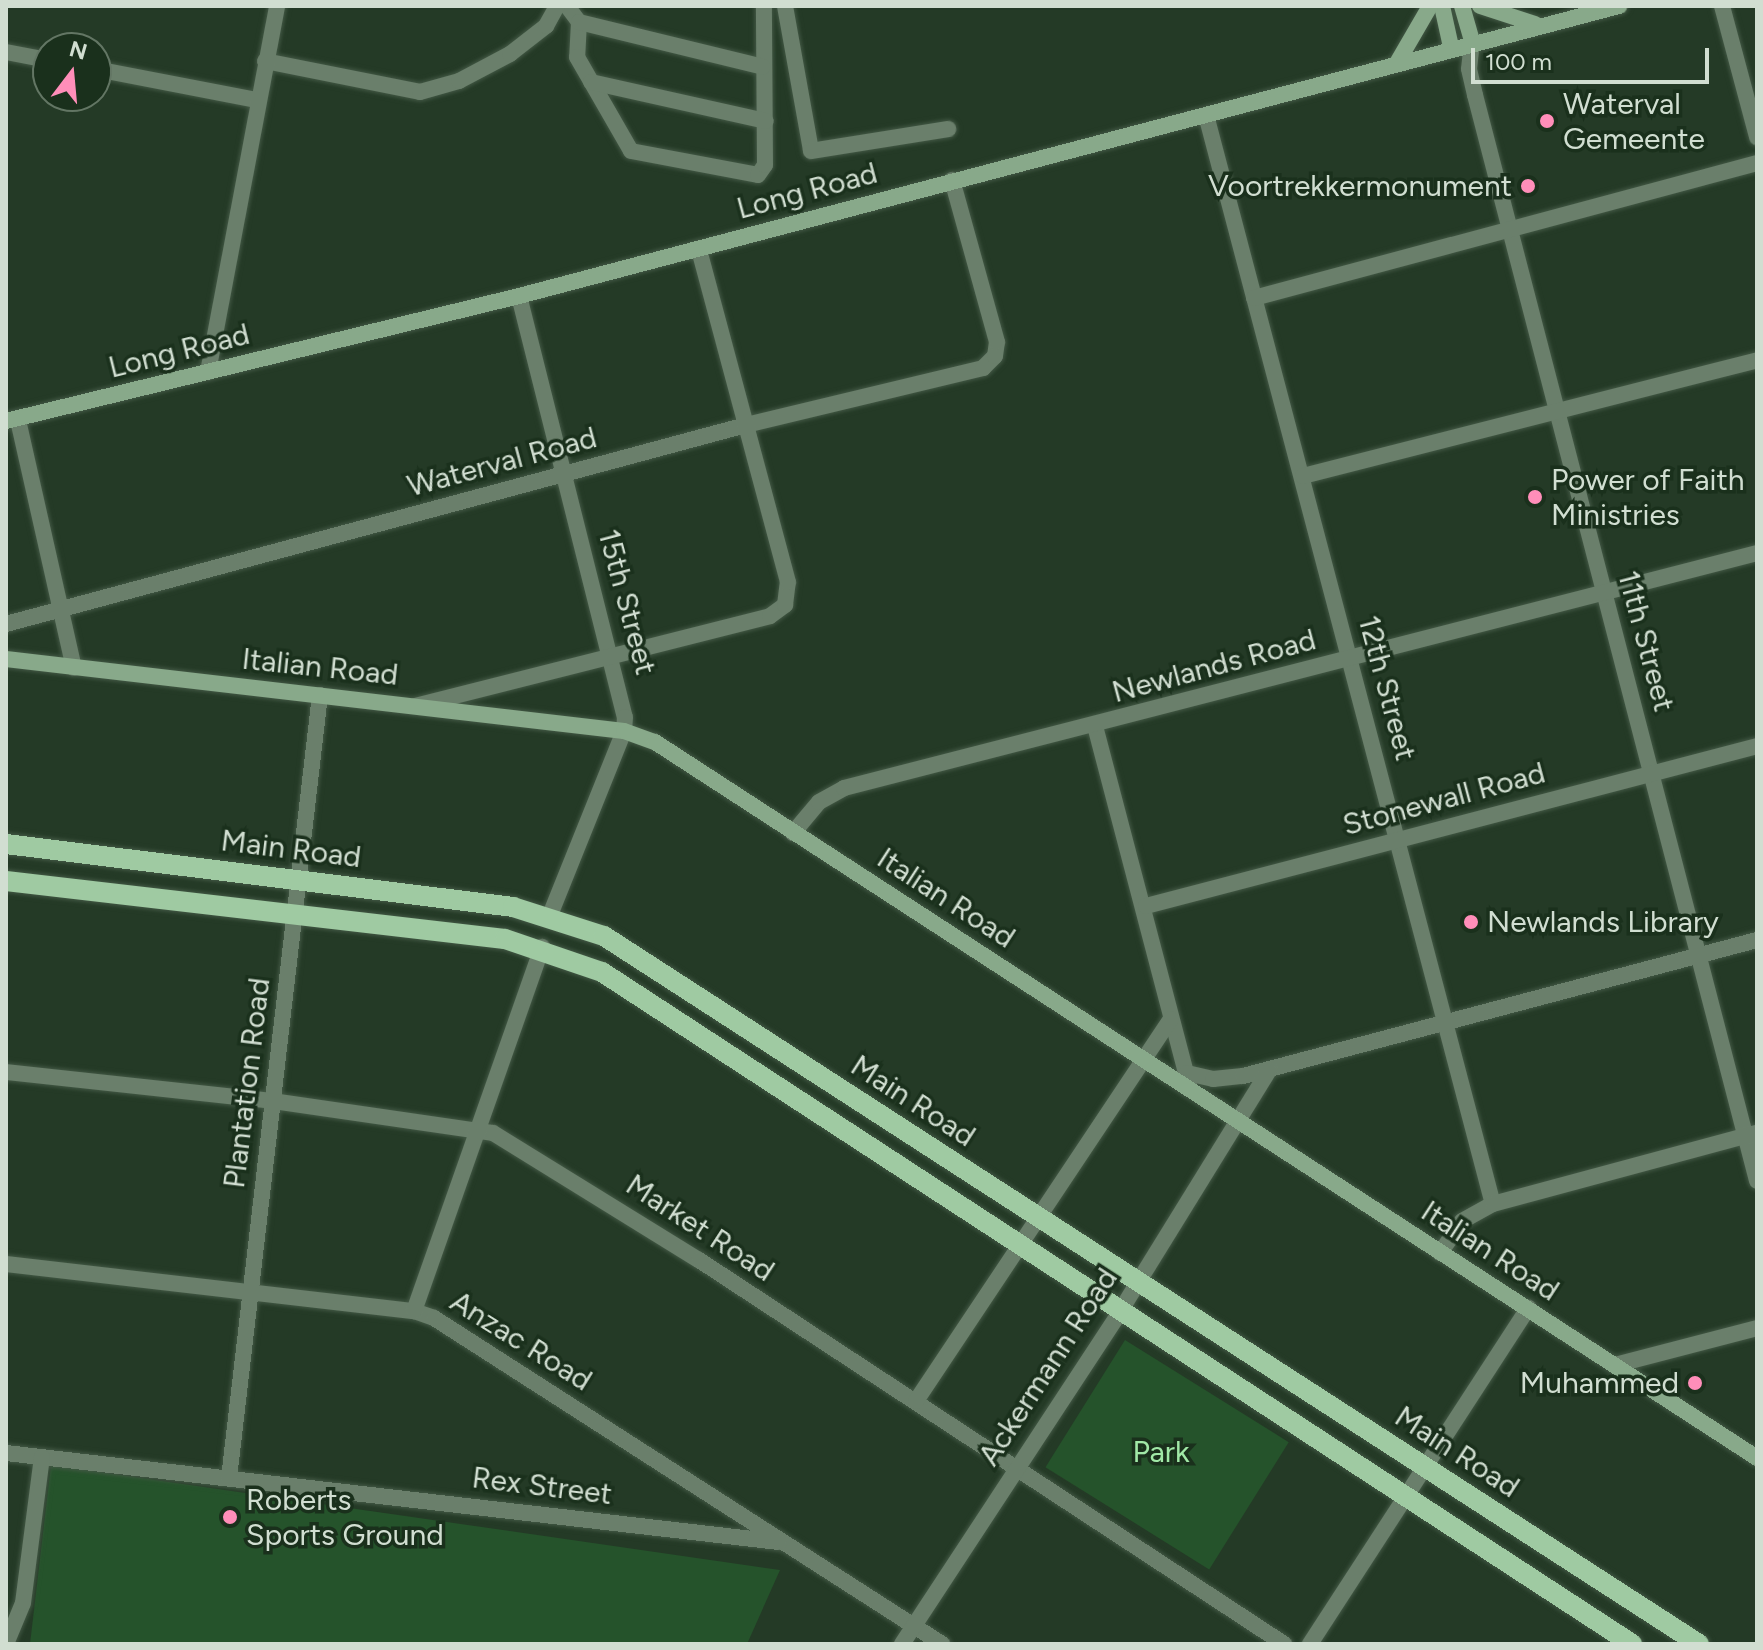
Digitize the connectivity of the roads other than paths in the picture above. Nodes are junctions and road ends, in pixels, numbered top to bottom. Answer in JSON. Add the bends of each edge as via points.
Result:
{"nodes":[{"id":1,"x":277,"y":6,"type":"edge"},
{"id":2,"x":557,"y":6,"type":"edge"},
{"id":3,"x":567,"y":6,"type":"edge"},
{"id":4,"x":764,"y":6,"type":"edge"},
{"id":5,"x":785,"y":6,"type":"edge"},
{"id":6,"x":1430,"y":6,"type":"edge"},
{"id":7,"x":1442,"y":6,"type":"edge"},
{"id":8,"x":1462,"y":6,"type":"edge"},
{"id":9,"x":1480,"y":6,"type":"edge"},
{"id":10,"x":1619,"y":6,"type":"edge"},
{"id":11,"x":1722,"y":6,"type":"edge"},
{"id":12,"x":579,"y":22,"type":"junction"},
{"id":13,"x":1544,"y":25,"type":"junction"},
{"id":14,"x":1472,"y":41,"type":"junction"},
{"id":15,"x":1451,"y":47,"type":"junction"},
{"id":16,"x":6,"y":52,"type":"edge"},
{"id":17,"x":32,"y":57,"type":"edge"},
{"id":18,"x":265,"y":61,"type":"junction"},
{"id":19,"x":1397,"y":63,"type":"junction"},
{"id":20,"x":763,"y":67,"type":"junction"},
{"id":21,"x":1469,"y":69,"type":"junction"},
{"id":22,"x":112,"y":72,"type":"edge"},
{"id":23,"x":591,"y":82,"type":"junction"},
{"id":24,"x":257,"y":100,"type":"junction"},
{"id":25,"x":1206,"y":115,"type":"junction"},
{"id":26,"x":766,"y":121,"type":"junction"},
{"id":27,"x":948,"y":129,"type":"dead end"},
{"id":28,"x":1757,"y":137,"type":"edge"},
{"id":29,"x":1757,"y":163,"type":"edge"},
{"id":30,"x":952,"y":180,"type":"junction"},
{"id":31,"x":1510,"y":228,"type":"junction"},
{"id":32,"x":699,"y":249,"type":"junction"},
{"id":33,"x":519,"y":296,"type":"junction"},
{"id":34,"x":1254,"y":298,"type":"junction"},
{"id":35,"x":1757,"y":360,"type":"edge"},
{"id":36,"x":208,"y":372,"type":"junction"},
{"id":37,"x":1556,"y":412,"type":"junction"},
{"id":38,"x":10,"y":421,"type":"edge"},
{"id":39,"x":746,"y":425,"type":"junction"},
{"id":40,"x":564,"y":474,"type":"junction"},
{"id":41,"x":1303,"y":476,"type":"junction"},
{"id":42,"x":1757,"y":553,"type":"edge"},
{"id":43,"x":1605,"y":594,"type":"junction"},
{"id":44,"x":58,"y":612,"type":"junction"},
{"id":45,"x":6,"y":624,"type":"edge"},
{"id":46,"x":613,"y":657,"type":"junction"},
{"id":47,"x":1350,"y":658,"type":"junction"},
{"id":48,"x":6,"y":659,"type":"edge"},
{"id":49,"x":74,"y":668,"type":"junction"},
{"id":50,"x":320,"y":695,"type":"junction"},
{"id":51,"x":415,"y":706,"type":"junction"},
{"id":52,"x":1095,"y":726,"type":"junction"},
{"id":53,"x":624,"y":731,"type":"junction"},
{"id":54,"x":1757,"y":746,"type":"edge"},
{"id":55,"x":1651,"y":773,"type":"junction"},
{"id":56,"x":793,"y":833,"type":"junction"},
{"id":57,"x":1398,"y":841,"type":"junction"},
{"id":58,"x":6,"y":844,"type":"edge"},
{"id":59,"x":300,"y":880,"type":"junction"},
{"id":60,"x":6,"y":881,"type":"edge"},
{"id":61,"x":1146,"y":906,"type":"junction"},
{"id":62,"x":297,"y":911,"type":"junction"},
{"id":63,"x":550,"y":915,"type":"junction"},
{"id":64,"x":1757,"y":940,"type":"edge"},
{"id":65,"x":542,"y":947,"type":"junction"},
{"id":66,"x":1699,"y":954,"type":"junction"},
{"id":67,"x":1171,"y":1019,"type":"junction"},
{"id":68,"x":1444,"y":1020,"type":"junction"},
{"id":69,"x":1142,"y":1057,"type":"junction"},
{"id":70,"x":1269,"y":1070,"type":"junction"},
{"id":71,"x":6,"y":1072,"type":"edge"},
{"id":72,"x":1189,"y":1082,"type":"junction"},
{"id":73,"x":273,"y":1101,"type":"junction"},
{"id":74,"x":1241,"y":1120,"type":"junction"},
{"id":75,"x":477,"y":1129,"type":"junction"},
{"id":76,"x":1751,"y":1134,"type":"edge"},
{"id":77,"x":1757,"y":1181,"type":"edge"},
{"id":78,"x":1493,"y":1204,"type":"junction"},
{"id":79,"x":1036,"y":1218,"type":"junction"},
{"id":80,"x":1019,"y":1245,"type":"junction"},
{"id":81,"x":1440,"y":1253,"type":"junction"},
{"id":82,"x":6,"y":1264,"type":"edge"},
{"id":83,"x":1138,"y":1283,"type":"junction"},
{"id":84,"x":248,"y":1291,"type":"junction"},
{"id":85,"x":1528,"y":1308,"type":"junction"},
{"id":86,"x":1121,"y":1310,"type":"junction"},
{"id":87,"x":414,"y":1311,"type":"junction"},
{"id":88,"x":1757,"y":1328,"type":"edge"},
{"id":89,"x":1615,"y":1365,"type":"junction"},
{"id":90,"x":916,"y":1401,"type":"junction"},
{"id":91,"x":6,"y":1453,"type":"edge"},
{"id":92,"x":42,"y":1457,"type":"junction"},
{"id":93,"x":1757,"y":1458,"type":"edge"},
{"id":94,"x":1426,"y":1467,"type":"junction"},
{"id":95,"x":1015,"y":1468,"type":"junction"},
{"id":96,"x":229,"y":1478,"type":"junction"},
{"id":97,"x":1406,"y":1497,"type":"junction"},
{"id":98,"x":785,"y":1542,"type":"junction"},
{"id":99,"x":14,"y":1602,"type":"edge"},
{"id":100,"x":912,"y":1624,"type":"junction"},
{"id":101,"x":6,"y":1644,"type":"edge"},
{"id":102,"x":902,"y":1644,"type":"edge"},
{"id":103,"x":942,"y":1644,"type":"edge"},
{"id":104,"x":1284,"y":1644,"type":"edge"},
{"id":105,"x":1310,"y":1644,"type":"edge"},
{"id":106,"x":1632,"y":1644,"type":"edge"},
{"id":107,"x":1699,"y":1644,"type":"edge"}],
"edges":[{"from":1,"to":18,"type":"street"},
{"from":2,"to":18,"type":"street","via":[[546,26],[510,54],[459,81],[420,92]]},
{"from":3,"to":12,"type":"street"},
{"from":4,"to":20,"type":"street"},
{"from":5,"to":27,"type":"street","via":[[811,151]]},
{"from":6,"to":19,"type":"street"},
{"from":7,"to":15,"type":"street"},
{"from":8,"to":14,"type":"street"},
{"from":9,"to":13,"type":"street"},
{"from":10,"to":13,"type":"street","name":"Long Road"},
{"from":11,"to":28,"type":"street"},
{"from":12,"to":20,"type":"street"},
{"from":12,"to":23,"type":"street","via":[[577,57]]},
{"from":13,"to":14,"type":"street","name":"Long Road"},
{"from":14,"to":15,"type":"street","name":"Long Road"},
{"from":14,"to":21,"type":"street","name":"11th Street"},
{"from":15,"to":19,"type":"street","name":"Long Road"},
{"from":15,"to":21,"type":"street","name":"11th Street"},
{"from":16,"to":17,"type":"street"},
{"from":18,"to":24,"type":"street"},
{"from":19,"to":25,"type":"street","name":"Long Road"},
{"from":20,"to":26,"type":"street"},
{"from":21,"to":31,"type":"street","name":"11th Street"},
{"from":22,"to":24,"type":"street"},
{"from":23,"to":26,"type":"street"},
{"from":23,"to":26,"type":"street","via":[[635,153],[758,175],[765,165]]},
{"from":24,"to":36,"type":"street"},
{"from":25,"to":30,"type":"street","name":"Long Road"},
{"from":25,"to":34,"type":"street","name":"12th Street"},
{"from":29,"to":31,"type":"street"},
{"from":30,"to":32,"type":"street","name":"Long Road"},
{"from":30,"to":39,"type":"street","name":"Waterval Road","via":[[997,342],[991,362],[975,371]]},
{"from":31,"to":34,"type":"street"},
{"from":31,"to":37,"type":"street","name":"11th Street"},
{"from":32,"to":33,"type":"street","name":"Long Road"},
{"from":32,"to":39,"type":"street"},
{"from":33,"to":36,"type":"street","name":"Long Road"},
{"from":33,"to":40,"type":"street","name":"15th Street"},
{"from":34,"to":41,"type":"street","name":"12th Street"},
{"from":35,"to":37,"type":"street"},
{"from":36,"to":38,"type":"street","name":"Long Road"},
{"from":37,"to":41,"type":"street"},
{"from":37,"to":43,"type":"street","name":"11th Street"},
{"from":38,"to":44,"type":"street"},
{"from":39,"to":40,"type":"street","name":"Waterval Road"},
{"from":39,"to":46,"type":"street","via":[[789,590],[785,605],[770,616]]},
{"from":40,"to":44,"type":"street","name":"Waterval Road"},
{"from":40,"to":46,"type":"street","name":"15th Street"},
{"from":41,"to":47,"type":"street","name":"12th Street"},
{"from":42,"to":43,"type":"street","name":"Newlands Road"},
{"from":43,"to":47,"type":"street","name":"Newlands Road"},
{"from":43,"to":55,"type":"street","name":"11th Street"},
{"from":44,"to":45,"type":"street","name":"Waterval Road"},
{"from":44,"to":49,"type":"street"},
{"from":46,"to":51,"type":"street"},
{"from":46,"to":53,"type":"street","name":"15th Street"},
{"from":47,"to":52,"type":"street","name":"Newlands Road"},
{"from":47,"to":57,"type":"street","name":"12th Street"},
{"from":48,"to":49,"type":"street","name":"Italian Road"},
{"from":49,"to":50,"type":"street","name":"Italian Road"},
{"from":50,"to":51,"type":"street","name":"Italian Road"},
{"from":50,"to":59,"type":"street","name":"Plantation Road"},
{"from":51,"to":53,"type":"street","name":"Italian Road"},
{"from":52,"to":56,"type":"street","name":"Newlands Road","via":[[844,788],[819,802]]},
{"from":52,"to":61,"type":"street"},
{"from":53,"to":56,"type":"street","name":"Italian Road","via":[[662,746]]},
{"from":53,"to":63,"type":"street"},
{"from":54,"to":55,"type":"street","name":"Stonewall Road"},
{"from":55,"to":57,"type":"street","name":"Stonewall Road"},
{"from":55,"to":66,"type":"street","name":"11th Street"},
{"from":56,"to":69,"type":"street","name":"Italian Road"},
{"from":57,"to":61,"type":"street","name":"Stonewall Road"},
{"from":57,"to":68,"type":"street","name":"12th Street"},
{"from":58,"to":59,"type":"main road","name":"Main Road"},
{"from":59,"to":62,"type":"street","name":"Plantation Road"},
{"from":59,"to":63,"type":"main road","name":"Main Road"},
{"from":60,"to":62,"type":"main road","name":"Main Road"},
{"from":61,"to":67,"type":"street"},
{"from":62,"to":65,"type":"main road","name":"Main Road"},
{"from":62,"to":73,"type":"street","name":"Plantation Road"},
{"from":63,"to":79,"type":"main road","name":"Main Road","via":[[625,949]]},
{"from":64,"to":66,"type":"street"},
{"from":65,"to":75,"type":"street"},
{"from":65,"to":80,"type":"main road","name":"Main Road","via":[[624,985]]},
{"from":66,"to":68,"type":"street"},
{"from":66,"to":76,"type":"street","name":"11th Street"},
{"from":67,"to":69,"type":"street"},
{"from":67,"to":72,"type":"street"},
{"from":68,"to":70,"type":"street"},
{"from":68,"to":78,"type":"street","name":"12th Street"},
{"from":69,"to":72,"type":"street","name":"Italian Road"},
{"from":69,"to":79,"type":"street"},
{"from":70,"to":72,"type":"street"},
{"from":70,"to":74,"type":"street","name":"Ackermann Road"},
{"from":71,"to":73,"type":"street","name":"Market Road"},
{"from":72,"to":74,"type":"street","name":"Italian Road"},
{"from":73,"to":75,"type":"street","name":"Market Road"},
{"from":73,"to":84,"type":"street","name":"Plantation Road"},
{"from":74,"to":81,"type":"street","name":"Italian Road"},
{"from":74,"to":83,"type":"street","name":"Ackermann Road"},
{"from":75,"to":87,"type":"street"},
{"from":75,"to":90,"type":"street","name":"Market Road","via":[[516,1144]]},
{"from":76,"to":77,"type":"street","name":"11th Street"},
{"from":76,"to":78,"type":"street"},
{"from":78,"to":81,"type":"street","via":[[1462,1221]]},
{"from":79,"to":80,"type":"street"},
{"from":79,"to":83,"type":"main road","name":"Main Road"},
{"from":80,"to":86,"type":"main road","name":"Main Road"},
{"from":80,"to":90,"type":"street"},
{"from":81,"to":85,"type":"street","name":"Italian Road"},
{"from":82,"to":84,"type":"street","name":"Anzac Road"},
{"from":83,"to":86,"type":"street","name":"Ackermann Road"},
{"from":83,"to":94,"type":"main road","name":"Main Road"},
{"from":84,"to":87,"type":"street","name":"Anzac Road"},
{"from":84,"to":96,"type":"street","name":"Plantation Road"},
{"from":85,"to":89,"type":"street","name":"Italian Road"},
{"from":85,"to":94,"type":"street"},
{"from":86,"to":95,"type":"street","name":"Ackermann Road"},
{"from":86,"to":97,"type":"main road","name":"Main Road"},
{"from":87,"to":98,"type":"street","name":"Anzac Road","via":[[446,1325]]},
{"from":88,"to":89,"type":"street"},
{"from":89,"to":93,"type":"street","name":"Italian Road"},
{"from":90,"to":95,"type":"street","name":"Market Road"},
{"from":91,"to":92,"type":"street","name":"Rex Street"},
{"from":92,"to":96,"type":"street","name":"Rex Street"},
{"from":92,"to":99,"type":"street"},
{"from":94,"to":97,"type":"street"},
{"from":94,"to":107,"type":"main road","name":"Main Road"},
{"from":95,"to":100,"type":"street","name":"Ackermann Road"},
{"from":95,"to":104,"type":"street","name":"Market Road"},
{"from":96,"to":98,"type":"street","name":"Rex Street"},
{"from":97,"to":105,"type":"street"},
{"from":97,"to":106,"type":"main road","name":"Main Road"},
{"from":98,"to":100,"type":"street","name":"Anzac Road"},
{"from":99,"to":101,"type":"street"},
{"from":100,"to":102,"type":"street","name":"Ackermann Road"},
{"from":100,"to":103,"type":"street","name":"Anzac Road"}]}
